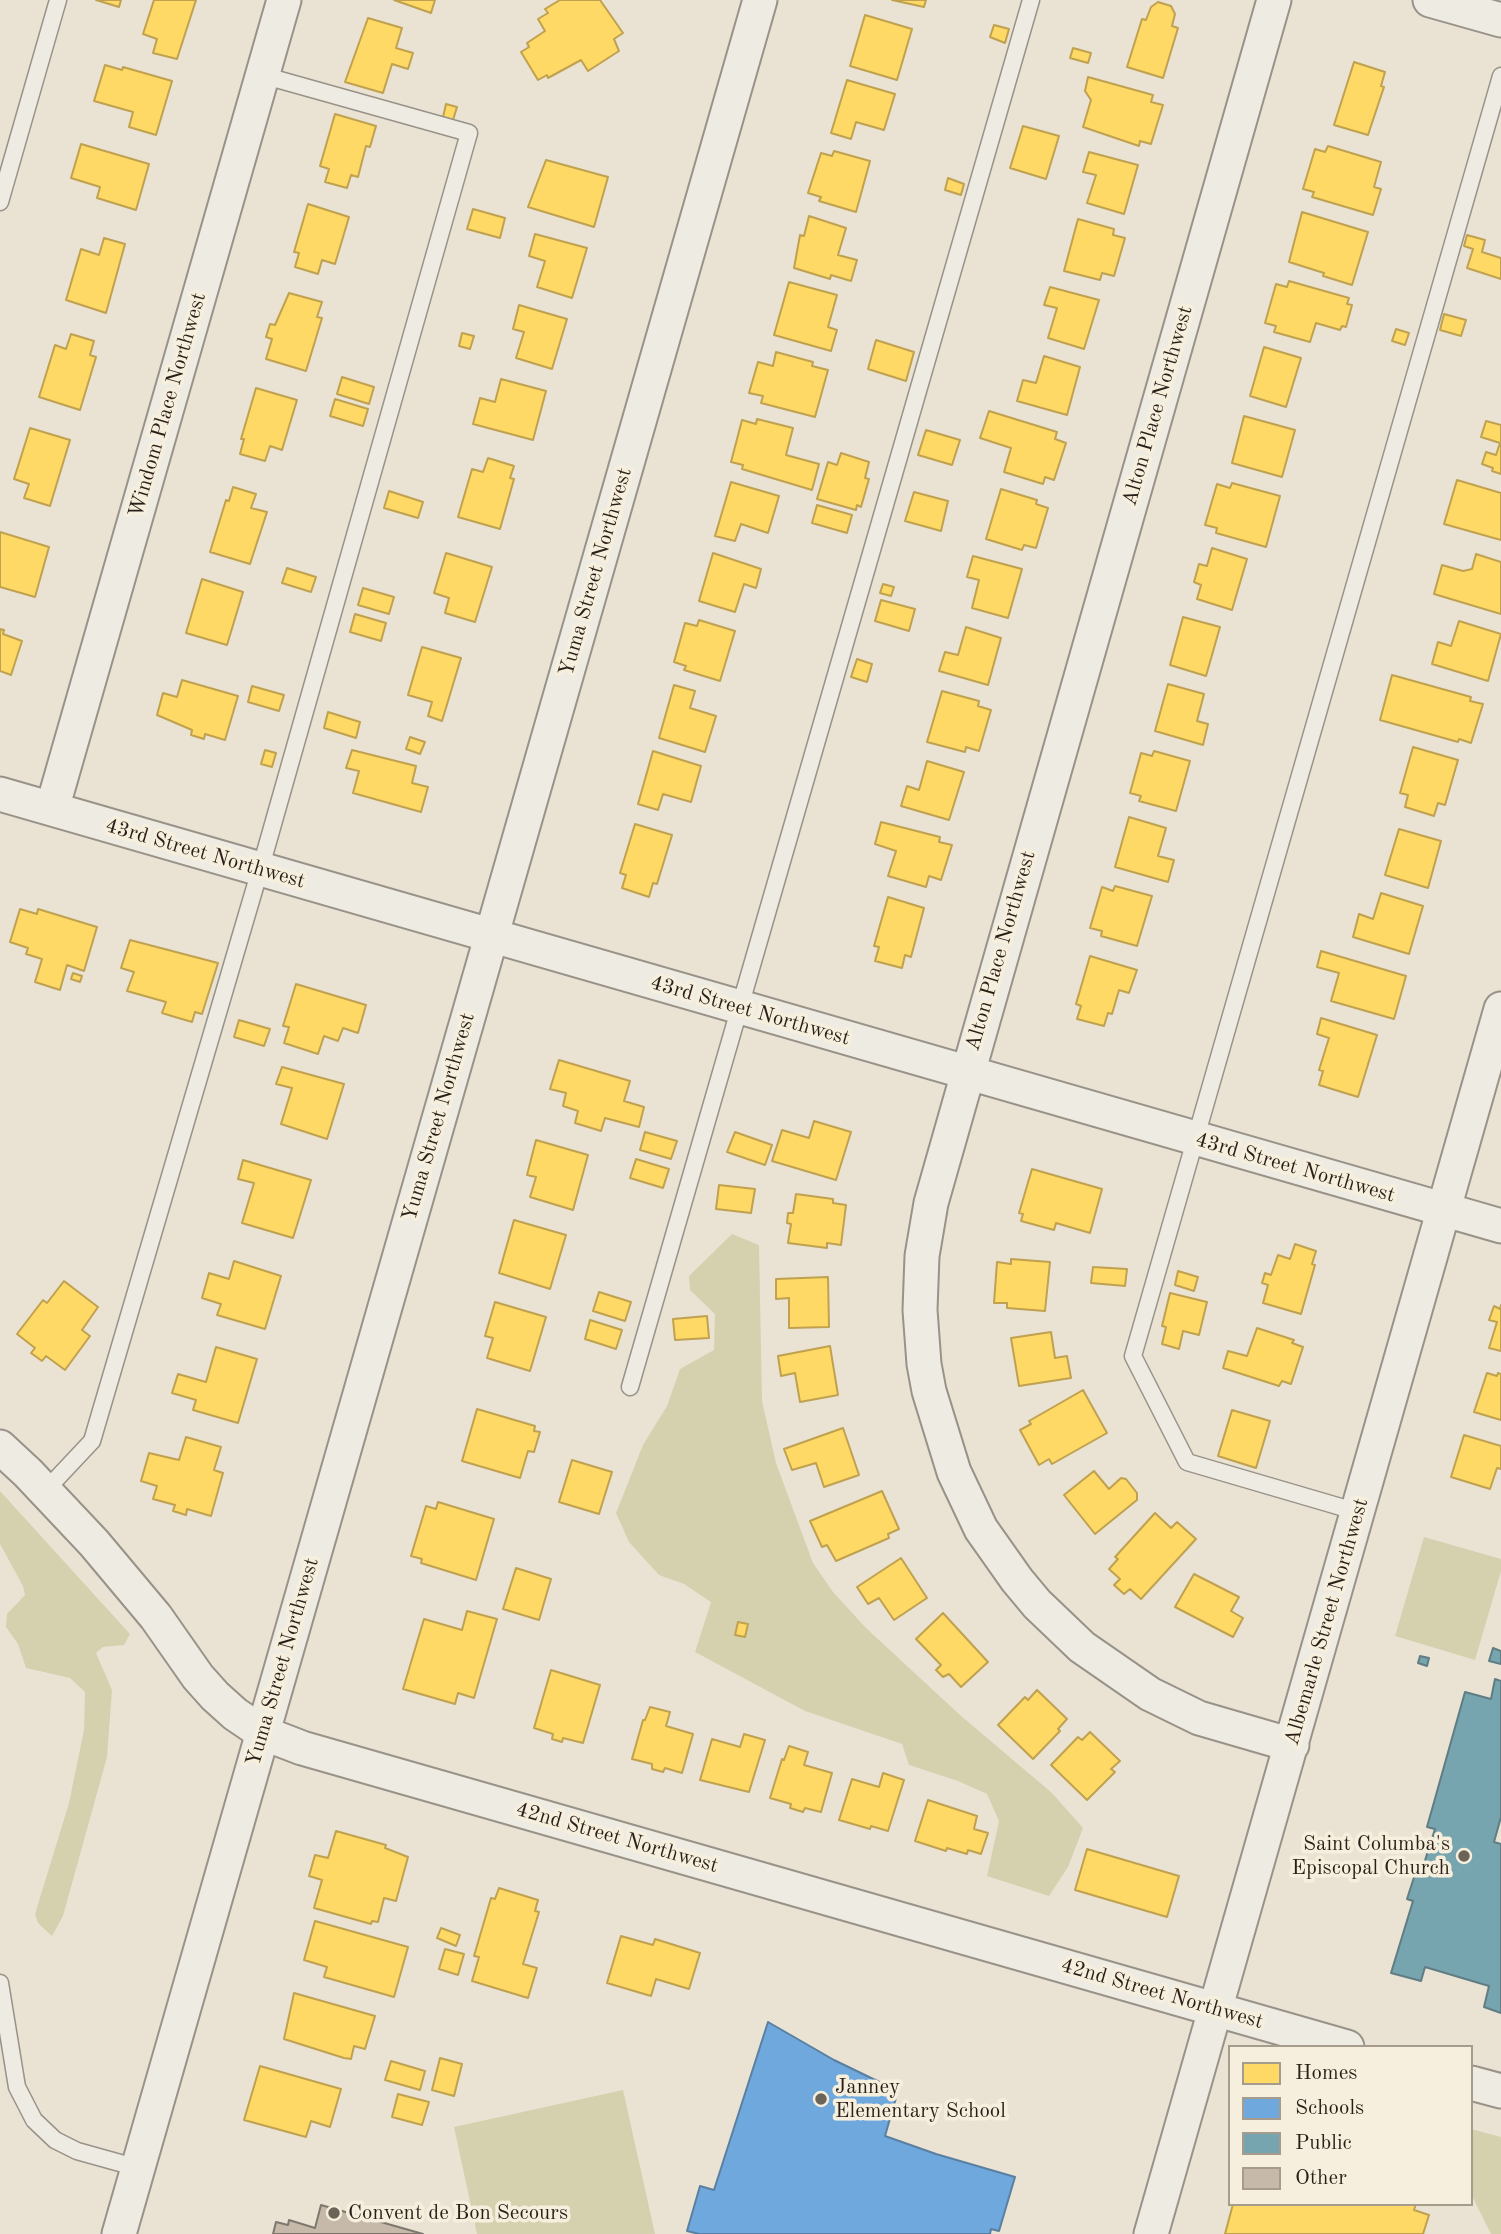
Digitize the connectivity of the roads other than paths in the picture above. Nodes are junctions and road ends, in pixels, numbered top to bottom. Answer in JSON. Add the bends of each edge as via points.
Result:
{"nodes":[{"id":1,"x":58,"y":0,"type":"edge"},
{"id":2,"x":284,"y":0,"type":"edge"},
{"id":3,"x":761,"y":0,"type":"edge"},
{"id":4,"x":1031,"y":0,"type":"edge"},
{"id":5,"x":1274,"y":0,"type":"edge"},
{"id":6,"x":1430,"y":0,"type":"edge"},
{"id":7,"x":1501,"y":20,"type":"edge"},
{"id":8,"x":262,"y":75,"type":"junction"},
{"id":9,"x":1501,"y":76,"type":"edge"},
{"id":10,"x":0,"y":202,"type":"edge"},
{"id":11,"x":0,"y":794,"type":"edge"},
{"id":12,"x":52,"y":809,"type":"junction"},
{"id":13,"x":260,"y":870,"type":"junction"},
{"id":14,"x":491,"y":937,"type":"junction"},
{"id":15,"x":740,"y":1008,"type":"junction"},
{"id":16,"x":1501,"y":1009,"type":"edge"},
{"id":17,"x":966,"y":1073,"type":"junction"},
{"id":18,"x":1196,"y":1139,"type":"junction"},
{"id":19,"x":1444,"y":1210,"type":"junction"},
{"id":20,"x":1501,"y":1226,"type":"edge"},
{"id":21,"x":630,"y":1387,"type":"dead end"},
{"id":22,"x":0,"y":1447,"type":"edge"},
{"id":23,"x":45,"y":1491,"type":"junction"},
{"id":24,"x":1358,"y":1512,"type":"junction"},
{"id":25,"x":263,"y":1733,"type":"junction"},
{"id":26,"x":1292,"y":1745,"type":"junction"},
{"id":27,"x":0,"y":1983,"type":"edge"},
{"id":28,"x":1216,"y":2009,"type":"junction"},
{"id":29,"x":1340,"y":2045,"type":"edge"},
{"id":30,"x":1473,"y":2084,"type":"edge"},
{"id":31,"x":1501,"y":2091,"type":"edge"},
{"id":32,"x":138,"y":2168,"type":"junction"},
{"id":33,"x":119,"y":2234,"type":"edge"},
{"id":34,"x":1151,"y":2234,"type":"edge"}],
"edges":[{"from":1,"to":10,"type":"lane"},
{"from":2,"to":8,"type":"street","name":"Windom Place Northwest"},
{"from":3,"to":14,"type":"street","name":"Yuma Street Northwest"},
{"from":4,"to":15,"type":"lane"},
{"from":5,"to":17,"type":"street","name":"Alton Place Northwest"},
{"from":6,"to":7,"type":"street"},
{"from":8,"to":12,"type":"street","name":"Windom Place Northwest"},
{"from":8,"to":13,"type":"lane","via":[[470,133]]},
{"from":9,"to":18,"type":"lane"},
{"from":11,"to":12,"type":"street","name":"43rd Street Northwest"},
{"from":12,"to":13,"type":"street","name":"43rd Street Northwest"},
{"from":13,"to":14,"type":"street","name":"43rd Street Northwest"},
{"from":13,"to":23,"type":"lane","via":[[92,1441]]},
{"from":14,"to":15,"type":"street","name":"43rd Street Northwest"},
{"from":14,"to":25,"type":"street","name":"Yuma Street Northwest"},
{"from":15,"to":17,"type":"street","name":"43rd Street Northwest"},
{"from":15,"to":21,"type":"lane"},
{"from":16,"to":19,"type":"street","name":"Albemarle Street Northwest"},
{"from":17,"to":18,"type":"street","name":"43rd Street Northwest"},
{"from":17,"to":26,"type":"street","name":"Alton Place Northwest","via":[[928,1216],[920,1310],[933,1404],[967,1501],[998,1555],[1037,1604],[1107,1666],[1158,1699],[1199,1718]]},
{"from":18,"to":19,"type":"street","name":"43rd Street Northwest"},
{"from":18,"to":24,"type":"lane","via":[[1133,1356],[1187,1462]]},
{"from":19,"to":20,"type":"street","name":"43rd Street Northwest"},
{"from":19,"to":24,"type":"street","name":"Albemarle Street Northwest"},
{"from":22,"to":23,"type":"street","name":"42nd Street Northwest"},
{"from":23,"to":25,"type":"street","name":"42nd Street Northwest","via":[[130,1585],[206,1687]]},
{"from":24,"to":26,"type":"street","name":"Albemarle Street Northwest"},
{"from":25,"to":28,"type":"street","name":"42nd Street Northwest","via":[[309,1750]]},
{"from":25,"to":32,"type":"street","name":"Yuma Street Northwest"},
{"from":26,"to":28,"type":"street","name":"Albemarle Street Northwest"},
{"from":27,"to":32,"type":"lane","via":[[16,2087],[34,2120],[55,2140],[77,2151]]},
{"from":28,"to":29,"type":"street","name":"42nd Street Northwest"},
{"from":28,"to":34,"type":"street","name":"Albemarle Street Northwest"},
{"from":30,"to":31,"type":"street"},
{"from":32,"to":33,"type":"street","name":"Yuma Street Northwest"}]}
